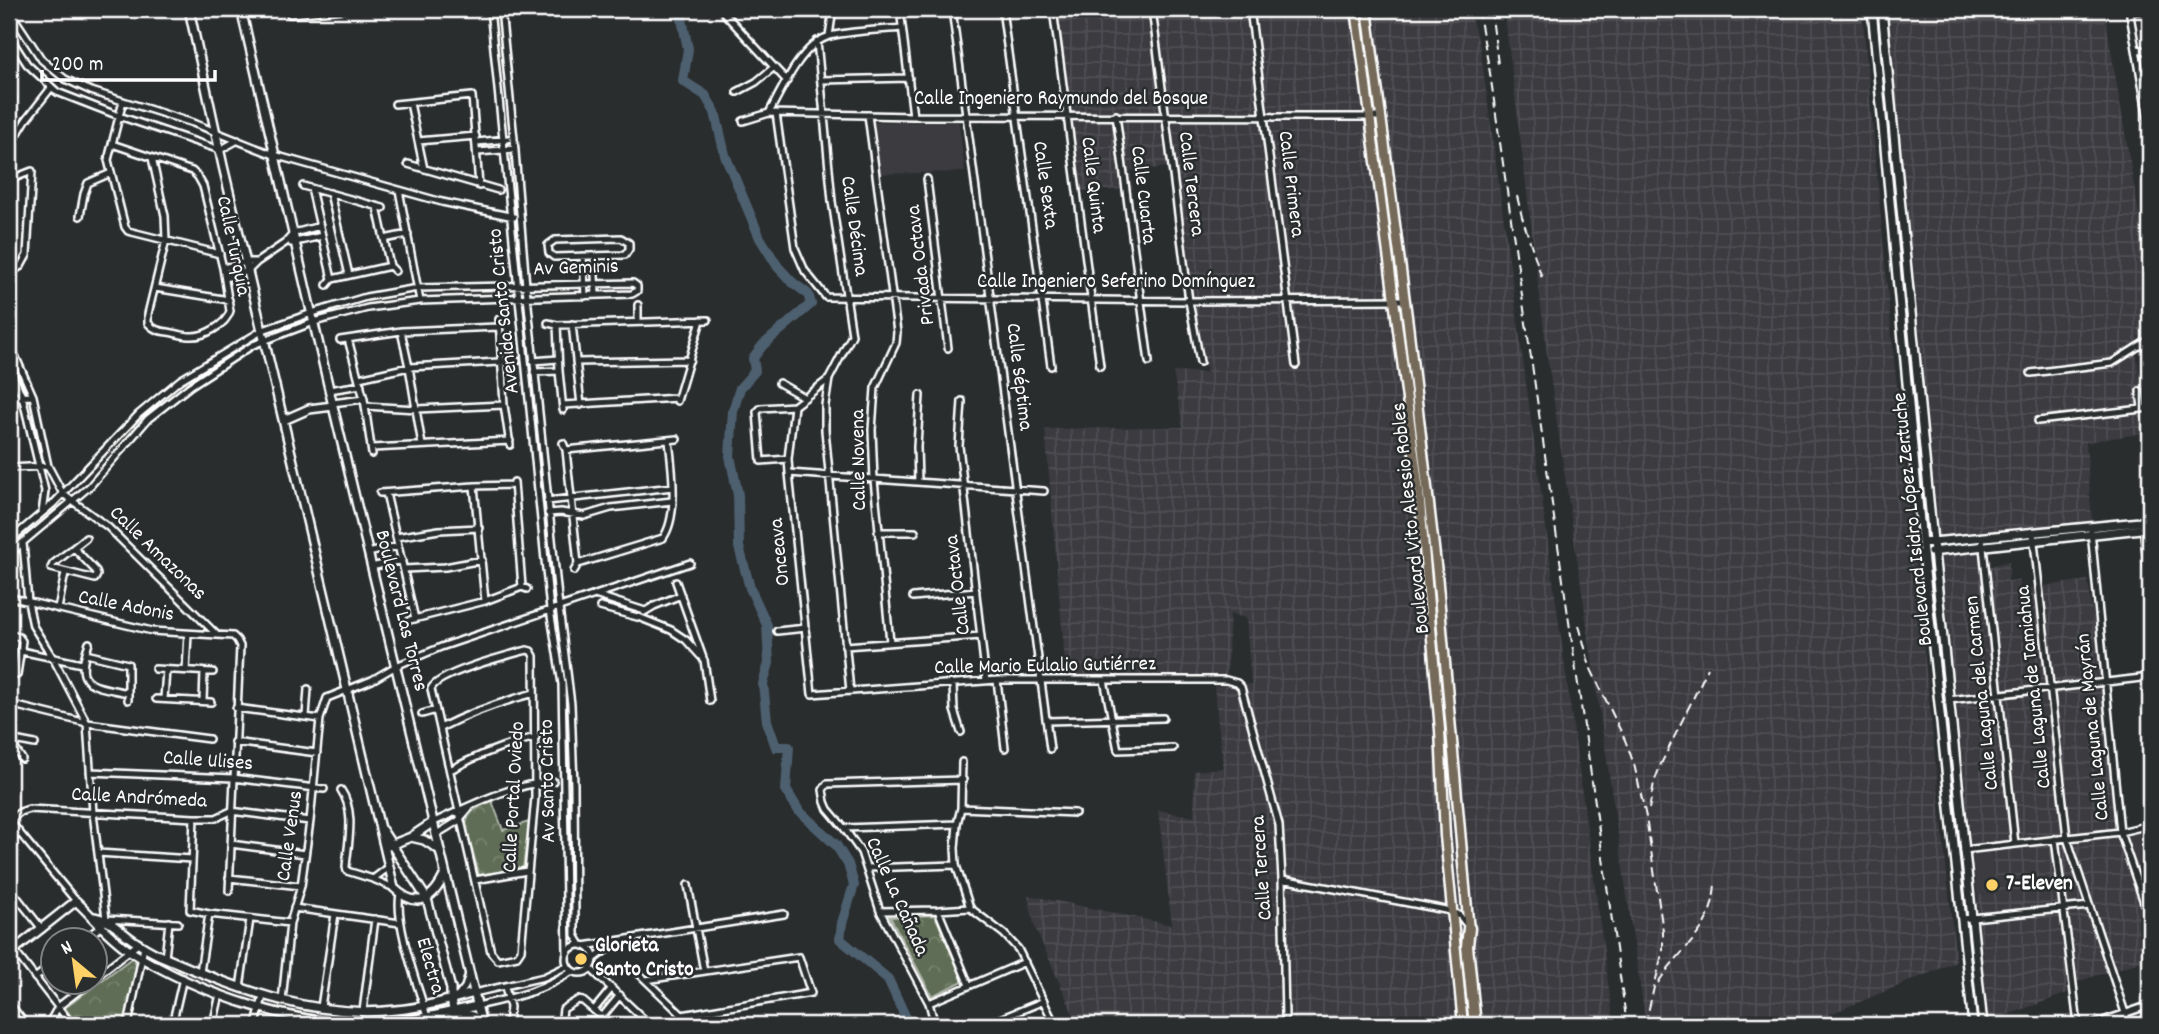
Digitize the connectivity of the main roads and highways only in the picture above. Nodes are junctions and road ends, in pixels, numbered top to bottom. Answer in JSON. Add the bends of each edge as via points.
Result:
{"nodes":[{"id":1,"x":189,"y":9,"type":"edge"},
{"id":2,"x":241,"y":9,"type":"edge"},
{"id":3,"x":1356,"y":9,"type":"edge"},
{"id":4,"x":1367,"y":9,"type":"edge"},
{"id":5,"x":1872,"y":9,"type":"edge"},
{"id":6,"x":1882,"y":9,"type":"edge"},
{"id":7,"x":1875,"y":43,"type":"junction"},
{"id":8,"x":1885,"y":43,"type":"junction"},
{"id":9,"x":1375,"y":117,"type":"junction"},
{"id":10,"x":1895,"y":146,"type":"junction"},
{"id":11,"x":1885,"y":147,"type":"junction"},
{"id":12,"x":1380,"y":150,"type":"junction"},
{"id":13,"x":1904,"y":235,"type":"junction"},
{"id":14,"x":1893,"y":236,"type":"junction"},
{"id":15,"x":333,"y":405,"type":"junction"},
{"id":16,"x":284,"y":420,"type":"junction"},
{"id":17,"x":2147,"y":525,"type":"edge"},
{"id":18,"x":1933,"y":542,"type":"junction"},
{"id":19,"x":1982,"y":542,"type":"junction"},
{"id":20,"x":1922,"y":543,"type":"junction"},
{"id":21,"x":1934,"y":552,"type":"junction"},
{"id":22,"x":1924,"y":553,"type":"junction"},
{"id":23,"x":1443,"y":647,"type":"junction"},
{"id":24,"x":1433,"y":648,"type":"junction"},
{"id":25,"x":1955,"y":808,"type":"junction"},
{"id":26,"x":432,"y":823,"type":"junction"},
{"id":27,"x":411,"y":837,"type":"junction"},
{"id":28,"x":388,"y":846,"type":"junction"},
{"id":29,"x":439,"y":849,"type":"junction"},
{"id":30,"x":445,"y":873,"type":"junction"},
{"id":31,"x":427,"y":899,"type":"junction"},
{"id":32,"x":94,"y":917,"type":"junction"},
{"id":33,"x":1469,"y":928,"type":"junction"},
{"id":34,"x":1467,"y":946,"type":"junction"},
{"id":35,"x":10,"y":949,"type":"edge"},
{"id":36,"x":474,"y":993,"type":"junction"},
{"id":37,"x":454,"y":998,"type":"junction"},
{"id":38,"x":477,"y":1006,"type":"junction"},
{"id":39,"x":452,"y":1011,"type":"junction"},
{"id":40,"x":300,"y":1022,"type":"edge"},
{"id":41,"x":341,"y":1024,"type":"edge"},
{"id":42,"x":482,"y":1024,"type":"edge"},
{"id":43,"x":384,"y":1025,"type":"edge"},
{"id":44,"x":455,"y":1025,"type":"edge"},
{"id":45,"x":1463,"y":1025,"type":"edge"},
{"id":46,"x":1468,"y":1025,"type":"edge"},
{"id":47,"x":1477,"y":1025,"type":"edge"},
{"id":48,"x":1973,"y":1025,"type":"edge"},
{"id":49,"x":1983,"y":1025,"type":"edge"}],
"edges":[{"from":1,"to":16,"type":"main road"},
{"from":2,"to":15,"type":"main road","name":"Boulevard Las Torres"},
{"from":3,"to":9,"type":"main road","name":"Boulevard Vito Alessio Robles"},
{"from":4,"to":9,"type":"main road","name":"Boulevard Vito Alessio Robles"},
{"from":5,"to":7,"type":"main road","name":"Boulevard Isidro López Zertuche"},
{"from":6,"to":8,"type":"main road","name":"Boulevard Isidro López Zertuche"},
{"from":7,"to":8,"type":"main road"},
{"from":7,"to":11,"type":"main road","name":"Boulevard Isidro López Zertuche"},
{"from":8,"to":10,"type":"main road","name":"Boulevard Isidro López Zertuche"},
{"from":9,"to":12,"type":"main road","name":"Boulevard Vito Alessio Robles"},
{"from":10,"to":11,"type":"main road"},
{"from":10,"to":13,"type":"main road","name":"Boulevard Isidro López Zertuche"},
{"from":11,"to":14,"type":"main road","name":"Boulevard Isidro López Zertuche"},
{"from":12,"to":23,"type":"main road","name":"Boulevard Vito Alessio Robles","via":[[1405,300]]},
{"from":12,"to":24,"type":"main road","name":"Boulevard Vito Alessio Robles"},
{"from":13,"to":14,"type":"main road"},
{"from":13,"to":18,"type":"main road","name":"Boulevard Isidro López Zertuche"},
{"from":14,"to":20,"type":"main road","name":"Boulevard Isidro López Zertuche"},
{"from":15,"to":16,"type":"main road"},
{"from":15,"to":26,"type":"main road","name":"Boulevard Las Torres"},
{"from":16,"to":28,"type":"main road","via":[[379,826]]},
{"from":17,"to":19,"type":"main road"},
{"from":18,"to":19,"type":"main road"},
{"from":18,"to":20,"type":"main road"},
{"from":18,"to":21,"type":"main road","name":"Boulevard Isidro López Zertuche"},
{"from":19,"to":21,"type":"main road"},
{"from":20,"to":22,"type":"main road","name":"Boulevard Isidro López Zertuche"},
{"from":21,"to":22,"type":"main road"},
{"from":21,"to":25,"type":"main road","name":"Boulevard Isidro López Zertuche"},
{"from":22,"to":25,"type":"main road","name":"Boulevard Isidro López Zertuche"},
{"from":23,"to":24,"type":"main road"},
{"from":23,"to":33,"type":"main road","name":"Boulevard Vito Alessio Robles"},
{"from":24,"to":45,"type":"main road","name":"Boulevard Vito Alessio Robles"},
{"from":25,"to":48,"type":"main road","name":"Boulevard Isidro López Zertuche"},
{"from":25,"to":49,"type":"main road","name":"Boulevard Isidro López Zertuche","via":[[1964,850]]},
{"from":26,"to":27,"type":"main road"},
{"from":26,"to":29,"type":"main road","name":"Boulevard Las Torres"},
{"from":27,"to":28,"type":"main road"},
{"from":27,"to":29,"type":"main road"},
{"from":28,"to":31,"type":"main road"},
{"from":28,"to":31,"type":"main road","via":[[397,891],[414,900]]},
{"from":29,"to":30,"type":"main road","name":"Boulevard Las Torres"},
{"from":30,"to":31,"type":"main road"},
{"from":30,"to":36,"type":"main road","name":"Boulevard Las Torres"},
{"from":31,"to":37,"type":"main road"},
{"from":32,"to":35,"type":"main road","via":[[76,901]]},
{"from":32,"to":37,"type":"main road","via":[[106,919],[165,958],[282,1001],[344,1011],[390,1011]]},
{"from":32,"to":40,"type":"main road","via":[[130,951],[183,978]]},
{"from":33,"to":34,"type":"highway"},
{"from":33,"to":47,"type":"main road","name":"Boulevard Vito Alessio Robles"},
{"from":34,"to":46,"type":"highway"},
{"from":34,"to":47,"type":"highway"},
{"from":36,"to":37,"type":"main road"},
{"from":36,"to":38,"type":"main road","name":"Boulevard Las Torres"},
{"from":37,"to":39,"type":"main road"},
{"from":38,"to":39,"type":"main road"},
{"from":38,"to":42,"type":"main road","name":"Boulevard Las Torres"},
{"from":39,"to":43,"type":"main road"},
{"from":39,"to":44,"type":"main road"},
{"from":40,"to":41,"type":"main road"},
{"from":41,"to":43,"type":"main road"},
{"from":42,"to":44,"type":"main road","via":[[467,1014]]}]}
